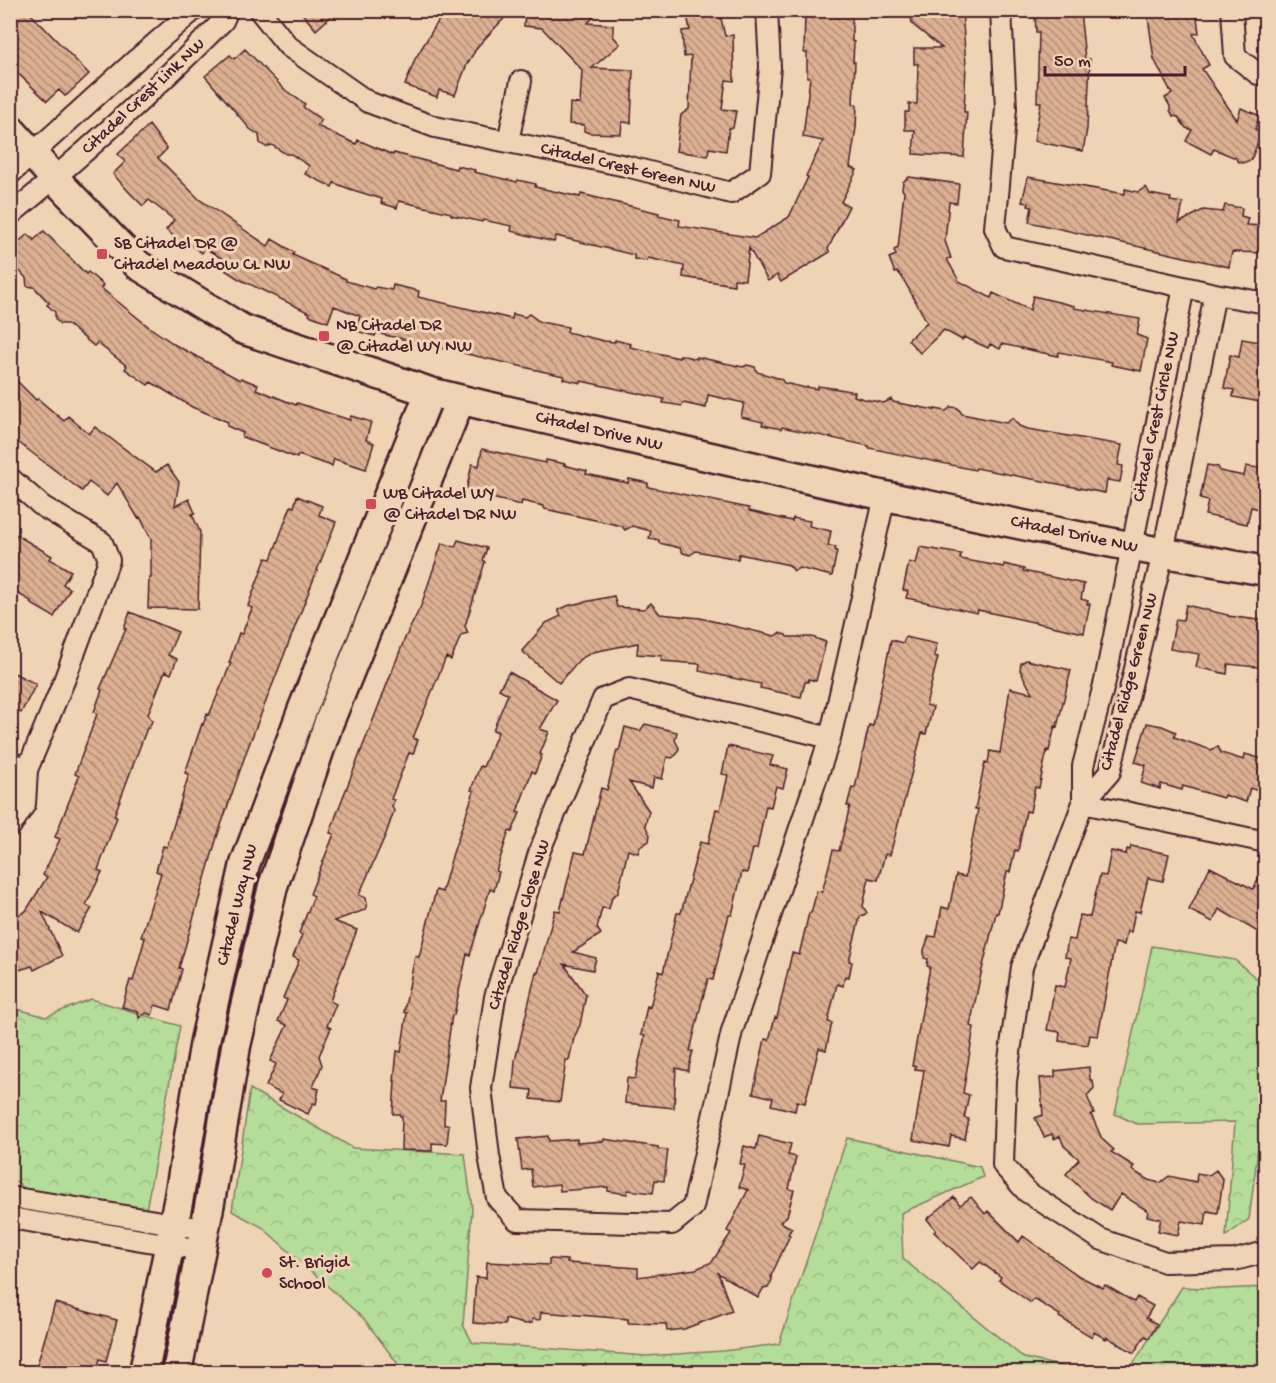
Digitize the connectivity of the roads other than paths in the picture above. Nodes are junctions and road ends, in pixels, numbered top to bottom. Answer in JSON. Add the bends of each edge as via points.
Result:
{"nodes":[{"id":1,"x":194,"y":10,"type":"edge"},
{"id":2,"x":228,"y":10,"type":"edge"},
{"id":3,"x":259,"y":10,"type":"edge"},
{"id":4,"x":767,"y":10,"type":"edge"},
{"id":5,"x":1001,"y":10,"type":"edge"},
{"id":6,"x":1232,"y":10,"type":"edge"},
{"id":7,"x":1266,"y":74,"type":"edge"},
{"id":8,"x":521,"y":81,"type":"dead end"},
{"id":9,"x":10,"y":129,"type":"edge"},
{"id":10,"x":508,"y":141,"type":"junction"},
{"id":11,"x":34,"y":154,"type":"junction"},
{"id":12,"x":10,"y":174,"type":"edge"},
{"id":13,"x":55,"y":179,"type":"junction"},
{"id":14,"x":10,"y":215,"type":"edge"},
{"id":15,"x":1184,"y":287,"type":"junction"},
{"id":16,"x":1215,"y":294,"type":"junction"},
{"id":17,"x":1266,"y":303,"type":"edge"},
{"id":18,"x":429,"y":392,"type":"junction"},
{"id":19,"x":460,"y":400,"type":"junction"},
{"id":20,"x":10,"y":478,"type":"edge"},
{"id":21,"x":885,"y":496,"type":"junction"},
{"id":22,"x":1131,"y":547,"type":"junction"},
{"id":23,"x":1163,"y":553,"type":"junction"},
{"id":24,"x":1266,"y":571,"type":"edge"},
{"id":25,"x":302,"y":711,"type":"junction"},
{"id":26,"x":329,"y":722,"type":"junction"},
{"id":27,"x":830,"y":738,"type":"junction"},
{"id":28,"x":19,"y":766,"type":"edge"},
{"id":29,"x":1083,"y":803,"type":"junction"},
{"id":30,"x":10,"y":826,"type":"edge"},
{"id":31,"x":1266,"y":842,"type":"edge"},
{"id":32,"x":205,"y":1041,"type":"junction"},
{"id":33,"x":236,"y":1046,"type":"junction"},
{"id":34,"x":10,"y":1197,"type":"edge"},
{"id":35,"x":10,"y":1218,"type":"edge"},
{"id":36,"x":172,"y":1234,"type":"junction"},
{"id":37,"x":202,"y":1240,"type":"junction"},
{"id":38,"x":1265,"y":1252,"type":"edge"},
{"id":39,"x":144,"y":1372,"type":"edge"},
{"id":40,"x":177,"y":1372,"type":"edge"}],
"edges":[{"from":1,"to":11,"type":"street","name":"Citadel Crest Link NW"},
{"from":2,"to":13,"type":"street","name":"Citadel Crest Link NW","via":[[224,21],[159,85]]},
{"from":3,"to":10,"type":"street","name":"Citadel Crest Green NW","via":[[288,46],[368,102],[435,127]]},
{"from":4,"to":10,"type":"street","name":"Citadel Crest Green NW","via":[[770,67],[760,173],[731,193]]},
{"from":5,"to":15,"type":"street","via":[[1006,108],[995,228],[1004,247]]},
{"from":6,"to":7,"type":"street","via":[[1235,56],[1258,74]]},
{"from":8,"to":10,"type":"street"},
{"from":9,"to":11,"type":"street","name":"Citadel Drive NW"},
{"from":11,"to":12,"type":"street","name":"Citadel Crest Link NW"},
{"from":11,"to":13,"type":"street","name":"Citadel Drive NW"},
{"from":13,"to":14,"type":"street","name":"Citadel Crest Link NW"},
{"from":13,"to":18,"type":"street","name":"Citadel Drive NW","via":[[138,265],[242,329]]},
{"from":15,"to":16,"type":"street"},
{"from":15,"to":22,"type":"street","name":"Citadel Crest Circle NW"},
{"from":16,"to":17,"type":"street"},
{"from":16,"to":23,"type":"street","name":"Citadel Crest Circle NW"},
{"from":18,"to":19,"type":"street","name":"Citadel Drive NW"},
{"from":18,"to":25,"type":"street","name":"Citadel Way NW"},
{"from":19,"to":21,"type":"street","name":"Citadel Drive NW"},
{"from":19,"to":26,"type":"street","name":"Citadel Way NW"},
{"from":20,"to":28,"type":"street","via":[[42,506],[102,542],[110,560],[64,681]]},
{"from":21,"to":22,"type":"street","name":"Citadel Drive NW"},
{"from":21,"to":27,"type":"street","name":"Citadel Ridge Close NW"},
{"from":22,"to":23,"type":"street","name":"Citadel Drive NW"},
{"from":22,"to":29,"type":"street","name":"Citadel Ridge Green NW","via":[[1105,681],[1083,766]]},
{"from":23,"to":24,"type":"street","name":"Citadel Drive NW"},
{"from":23,"to":29,"type":"street","name":"Citadel Ridge Green NW","via":[[1110,772]]},
{"from":25,"to":26,"type":"street"},
{"from":25,"to":32,"type":"street","name":"Citadel Way NW","via":[[245,864]]},
{"from":26,"to":33,"type":"street","name":"Citadel Way NW","via":[[273,886]]},
{"from":27,"to":27,"type":"street","name":"Citadel Ridge Close NW","via":[[629,689],[603,699],[540,850],[495,997],[481,1088],[497,1198],[517,1220],[672,1224],[693,1207],[732,1031]]},
{"from":28,"to":30,"type":"street","via":[[25,804]]},
{"from":29,"to":31,"type":"street"},
{"from":29,"to":38,"type":"street","name":"Citadel Ridge Green NW","via":[[1022,967],[1006,1081],[1003,1165],[1027,1192],[1100,1239],[1165,1262],[1236,1260]]},
{"from":32,"to":33,"type":"street"},
{"from":32,"to":36,"type":"street","name":"Citadel Way NW"},
{"from":33,"to":37,"type":"street","name":"Citadel Way NW"},
{"from":34,"to":36,"type":"street"},
{"from":35,"to":36,"type":"street"},
{"from":36,"to":37,"type":"street"},
{"from":36,"to":39,"type":"street","name":"Citadel Way NW"},
{"from":37,"to":40,"type":"street","name":"Citadel Way NW"}]}
